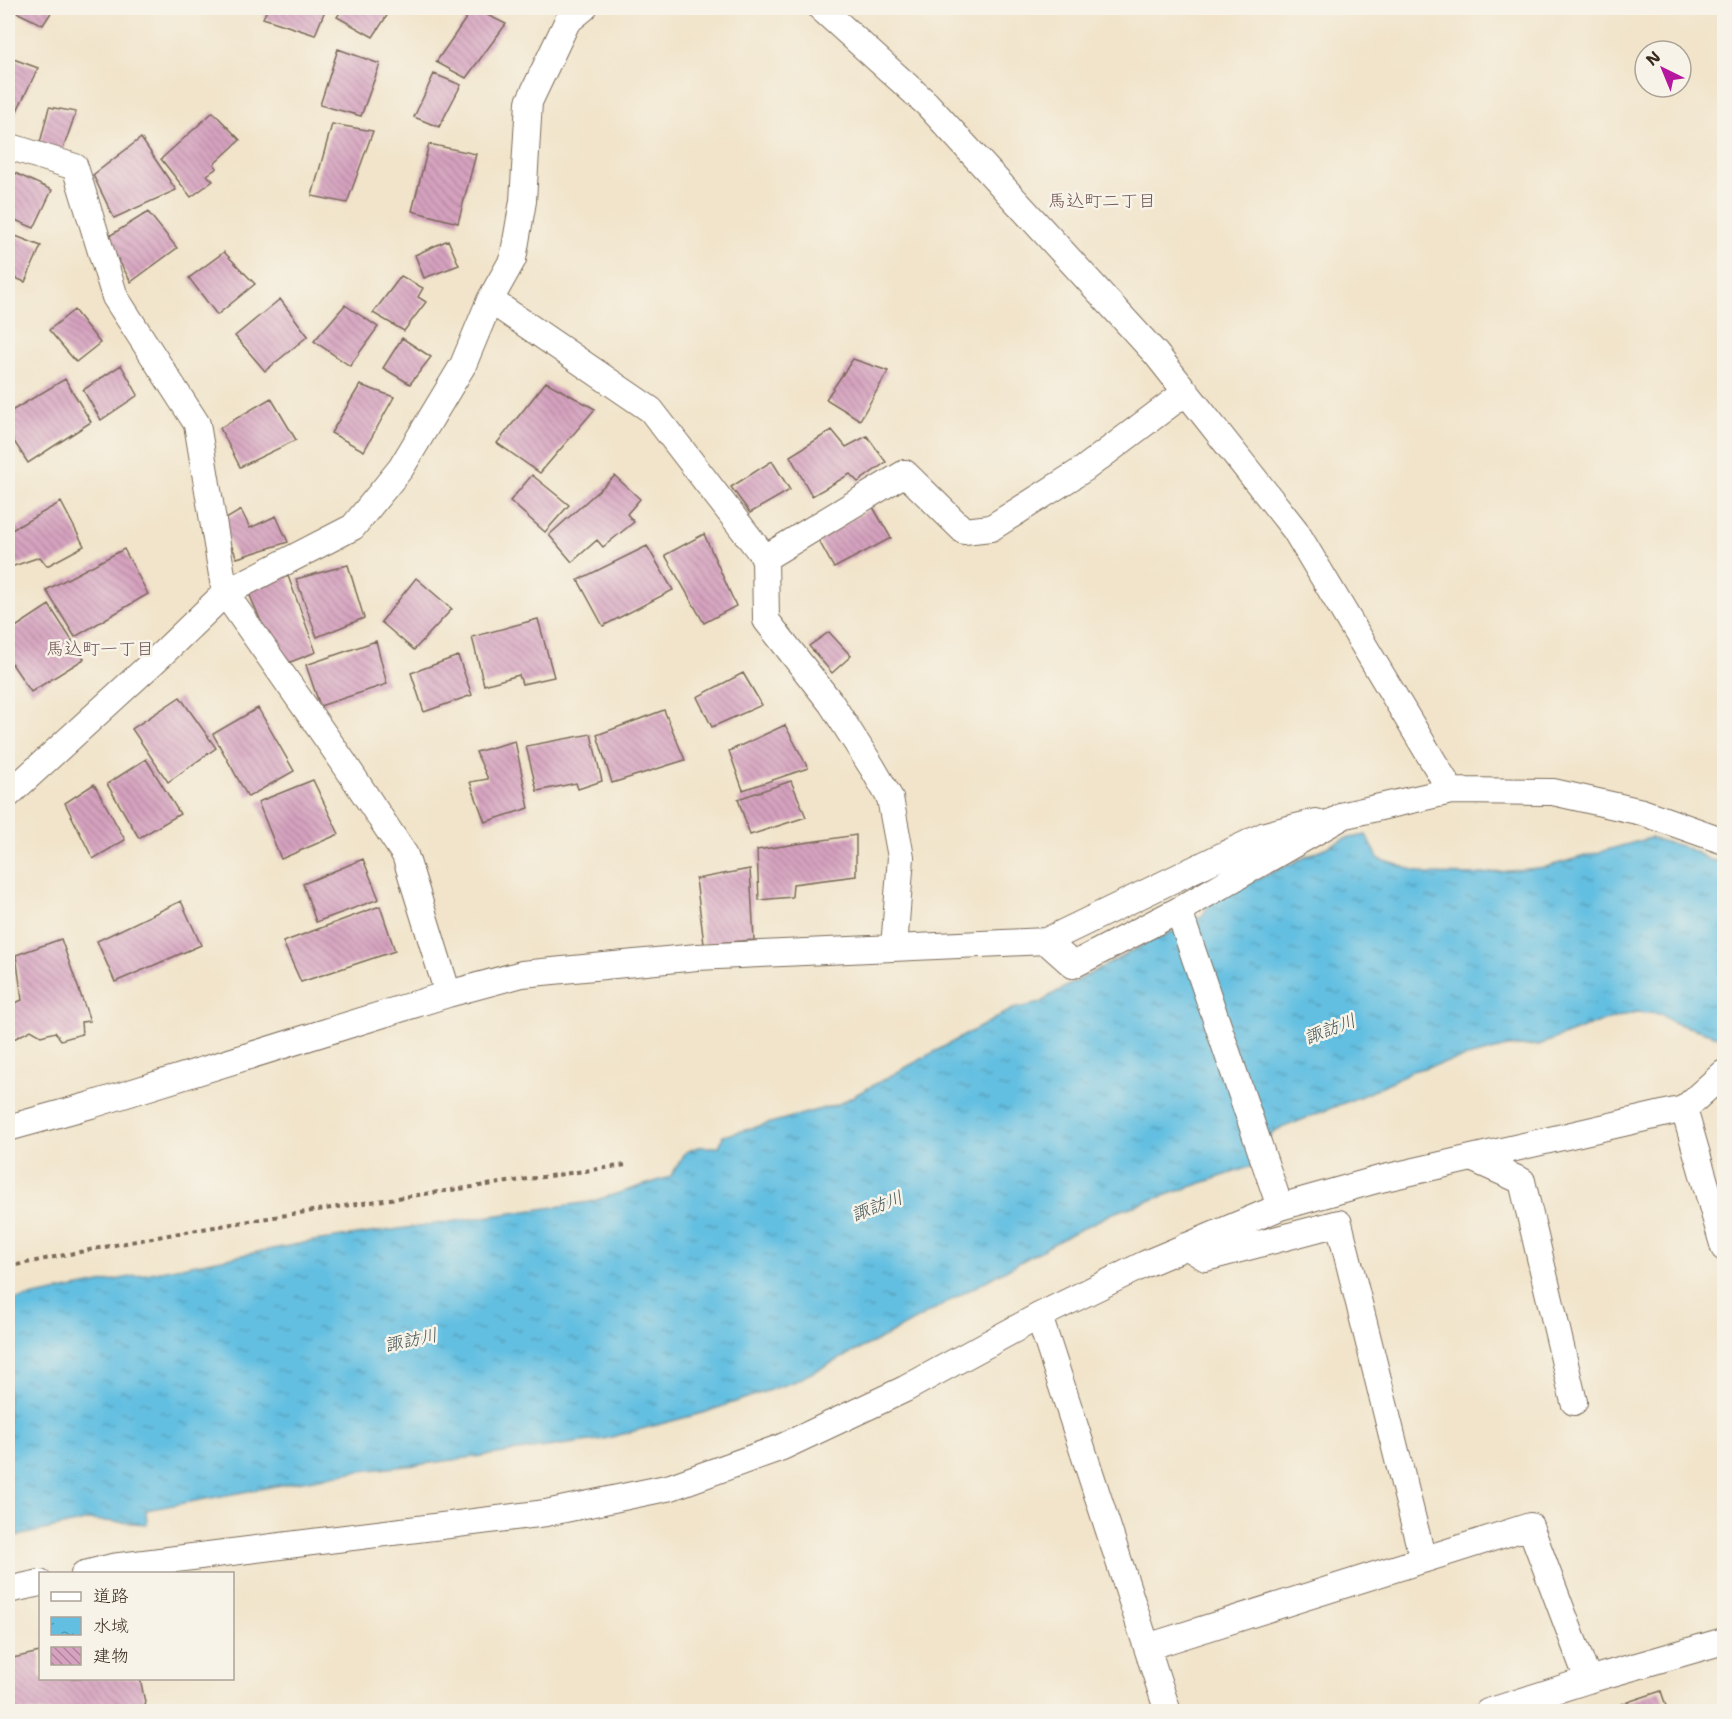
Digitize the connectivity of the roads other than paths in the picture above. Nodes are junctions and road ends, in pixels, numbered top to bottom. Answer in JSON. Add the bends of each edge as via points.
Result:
{"nodes":[{"id":1,"x":584,"y":8,"type":"edge"},
{"id":2,"x":820,"y":8,"type":"edge"},
{"id":3,"x":8,"y":146,"type":"edge"},
{"id":4,"x":490,"y":300,"type":"junction"},
{"id":5,"x":1186,"y":392,"type":"junction"},
{"id":6,"x":765,"y":558,"type":"junction"},
{"id":7,"x":225,"y":593,"type":"junction"},
{"id":8,"x":1451,"y":791,"type":"junction"},
{"id":9,"x":8,"y":795,"type":"edge"},
{"id":10,"x":1345,"y":815,"type":"junction"},
{"id":11,"x":1725,"y":841,"type":"edge"},
{"id":12,"x":1179,"y":916,"type":"junction"},
{"id":13,"x":1046,"y":941,"type":"junction"},
{"id":14,"x":894,"y":948,"type":"junction"},
{"id":15,"x":448,"y":994,"type":"junction"},
{"id":16,"x":1725,"y":1073,"type":"edge"},
{"id":17,"x":1684,"y":1109,"type":"junction"},
{"id":18,"x":8,"y":1128,"type":"edge"},
{"id":19,"x":1471,"y":1158,"type":"junction"},
{"id":20,"x":1278,"y":1199,"type":"junction"},
{"id":21,"x":1186,"y":1246,"type":"junction"},
{"id":22,"x":1725,"y":1248,"type":"edge"},
{"id":23,"x":1039,"y":1316,"type":"junction"},
{"id":24,"x":1574,"y":1402,"type":"dead end"},
{"id":25,"x":1423,"y":1560,"type":"junction"},
{"id":26,"x":92,"y":1572,"type":"edge"},
{"id":27,"x":39,"y":1583,"type":"edge"},
{"id":28,"x":8,"y":1590,"type":"edge"},
{"id":29,"x":1725,"y":1641,"type":"edge"},
{"id":30,"x":1147,"y":1647,"type":"junction"},
{"id":31,"x":1588,"y":1680,"type":"junction"},
{"id":32,"x":1169,"y":1711,"type":"edge"},
{"id":33,"x":1488,"y":1712,"type":"edge"}],
"edges":[{"from":1,"to":4,"type":"street","via":[[567,22],[529,102],[523,201],[513,259]]},
{"from":2,"to":5,"type":"street","via":[[927,104],[1156,354]]},
{"from":3,"to":7,"type":"street","via":[[75,167],[115,297],[196,424]]},
{"from":4,"to":6,"type":"street","via":[[651,410]]},
{"from":4,"to":7,"type":"street","via":[[463,364],[401,468],[353,527]]},
{"from":5,"to":6,"type":"street","via":[[1084,469],[991,528],[964,531],[905,473]]},
{"from":5,"to":8,"type":"street","via":[[1295,530]]},
{"from":6,"to":14,"type":"street","via":[[766,620],[831,703],[890,798],[902,857]]},
{"from":7,"to":9,"type":"street"},
{"from":7,"to":15,"type":"street","via":[[405,855]]},
{"from":8,"to":10,"type":"street"},
{"from":8,"to":11,"type":"street","via":[[1553,792],[1642,812]]},
{"from":10,"to":12,"type":"street"},
{"from":10,"to":13,"type":"street","via":[[1264,835]]},
{"from":12,"to":13,"type":"street","via":[[1073,965]]},
{"from":12,"to":20,"type":"street"},
{"from":13,"to":14,"type":"street"},
{"from":14,"to":15,"type":"street","via":[[697,957],[522,974]]},
{"from":15,"to":18,"type":"street"},
{"from":16,"to":17,"type":"street"},
{"from":17,"to":19,"type":"street"},
{"from":17,"to":22,"type":"street"},
{"from":19,"to":20,"type":"street"},
{"from":19,"to":24,"type":"street","via":[[1522,1181]]},
{"from":20,"to":21,"type":"street"},
{"from":21,"to":23,"type":"street"},
{"from":21,"to":25,"type":"street","via":[[1206,1258],[1339,1223]]},
{"from":23,"to":26,"type":"street","via":[[905,1389],[782,1447],[671,1487],[546,1513]]},
{"from":23,"to":30,"type":"street"},
{"from":25,"to":30,"type":"street"},
{"from":25,"to":31,"type":"street","via":[[1530,1526]]},
{"from":27,"to":28,"type":"street"},
{"from":29,"to":31,"type":"street"},
{"from":30,"to":32,"type":"street"},
{"from":31,"to":33,"type":"street"}]}
